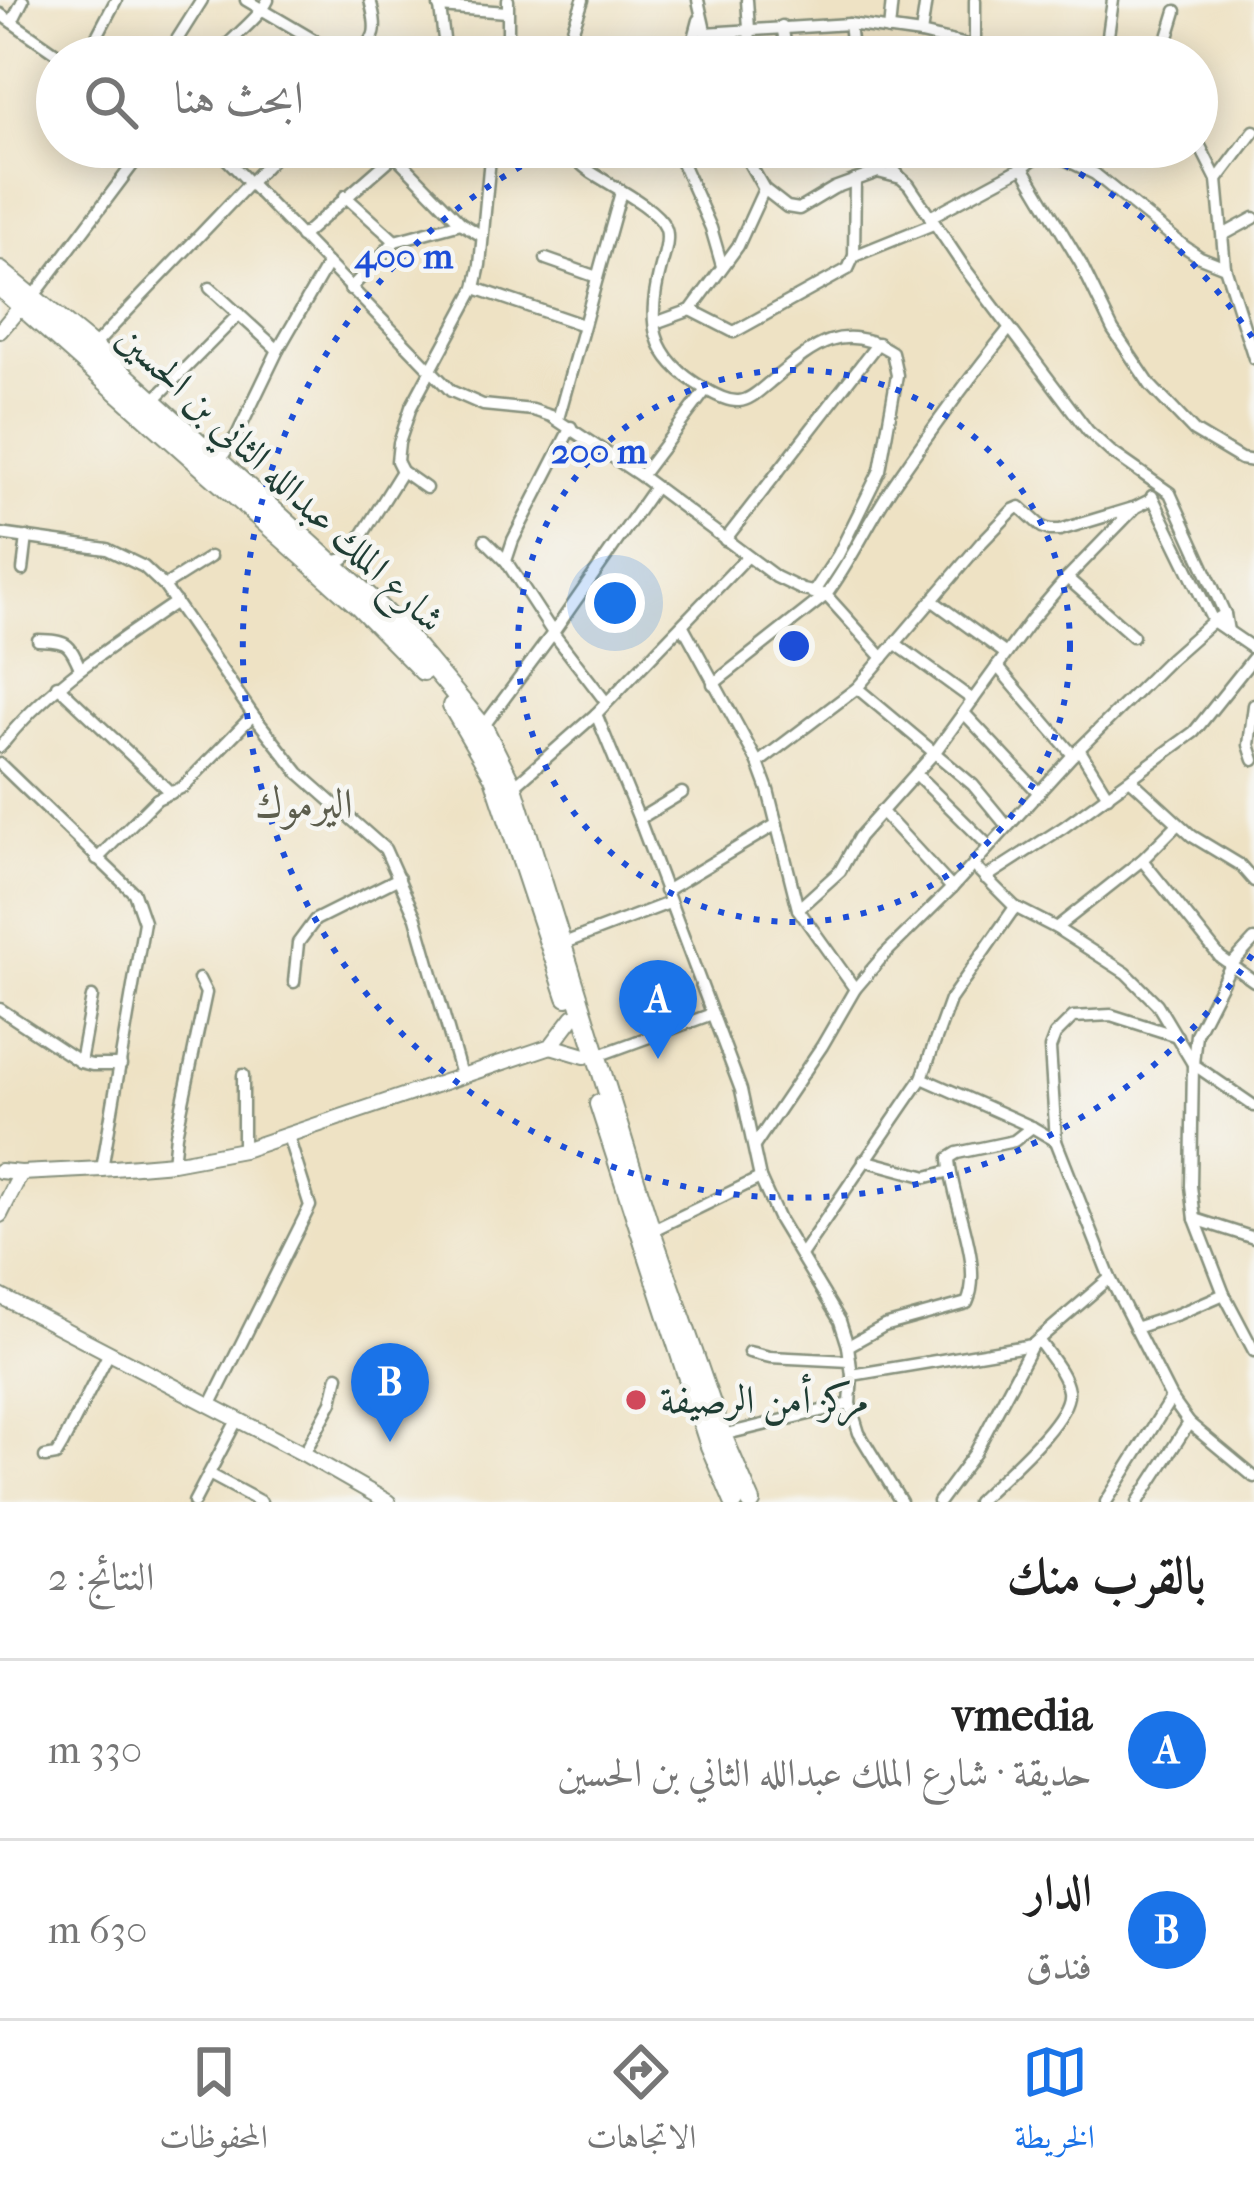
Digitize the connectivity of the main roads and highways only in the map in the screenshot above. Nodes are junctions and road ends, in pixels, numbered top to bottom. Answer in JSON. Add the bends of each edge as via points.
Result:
{"nodes":[{"id":1,"x":0,"y":271,"type":"edge"},
{"id":2,"x":0,"y":287,"type":"edge"},
{"id":3,"x":28,"y":300,"type":"junction"},
{"id":4,"x":326,"y":566,"type":"junction"},
{"id":5,"x":591,"y":1056,"type":"junction"},
{"id":6,"x":618,"y":1147,"type":"junction"},
{"id":7,"x":696,"y":1383,"type":"junction"},
{"id":8,"x":734,"y":1502,"type":"edge"},
{"id":9,"x":751,"y":1502,"type":"edge"}],
"edges":[{"from":1,"to":3,"type":"main road","name":"شارع الملك عبدالله الثاني بن الحسين"},
{"from":2,"to":3,"type":"main road","name":"شارع الملك عبدالله الثاني بن الحسين"},
{"from":3,"to":4,"type":"main road","name":"شارع الملك عبدالله الثاني بن الحسين"},
{"from":3,"to":4,"type":"main road","name":"شارع الملك عبدالله الثاني بن الحسين","via":[[93,346]]},
{"from":4,"to":5,"type":"main road","name":"شارع الملك عبدالله الثاني بن الحسين","via":[[424,673],[484,758]]},
{"from":4,"to":5,"type":"main road","name":"شارع الملك عبدالله الثاني بن الحسين","via":[[400,628],[483,727],[513,787]]},
{"from":5,"to":6,"type":"main road","name":"شارع الملك عبدالله الثاني بن الحسين"},
{"from":6,"to":7,"type":"main road","name":"شارع الملك عبدالله الثاني بن الحسين"},
{"from":6,"to":7,"type":"main road","name":"شارع الملك عبدالله الثاني بن الحسين"},
{"from":7,"to":8,"type":"main road","name":"شارع الملك عبدالله الثاني بن الحسين"},
{"from":7,"to":9,"type":"main road","name":"شارع الملك عبدالله الثاني بن الحسين"}]}
